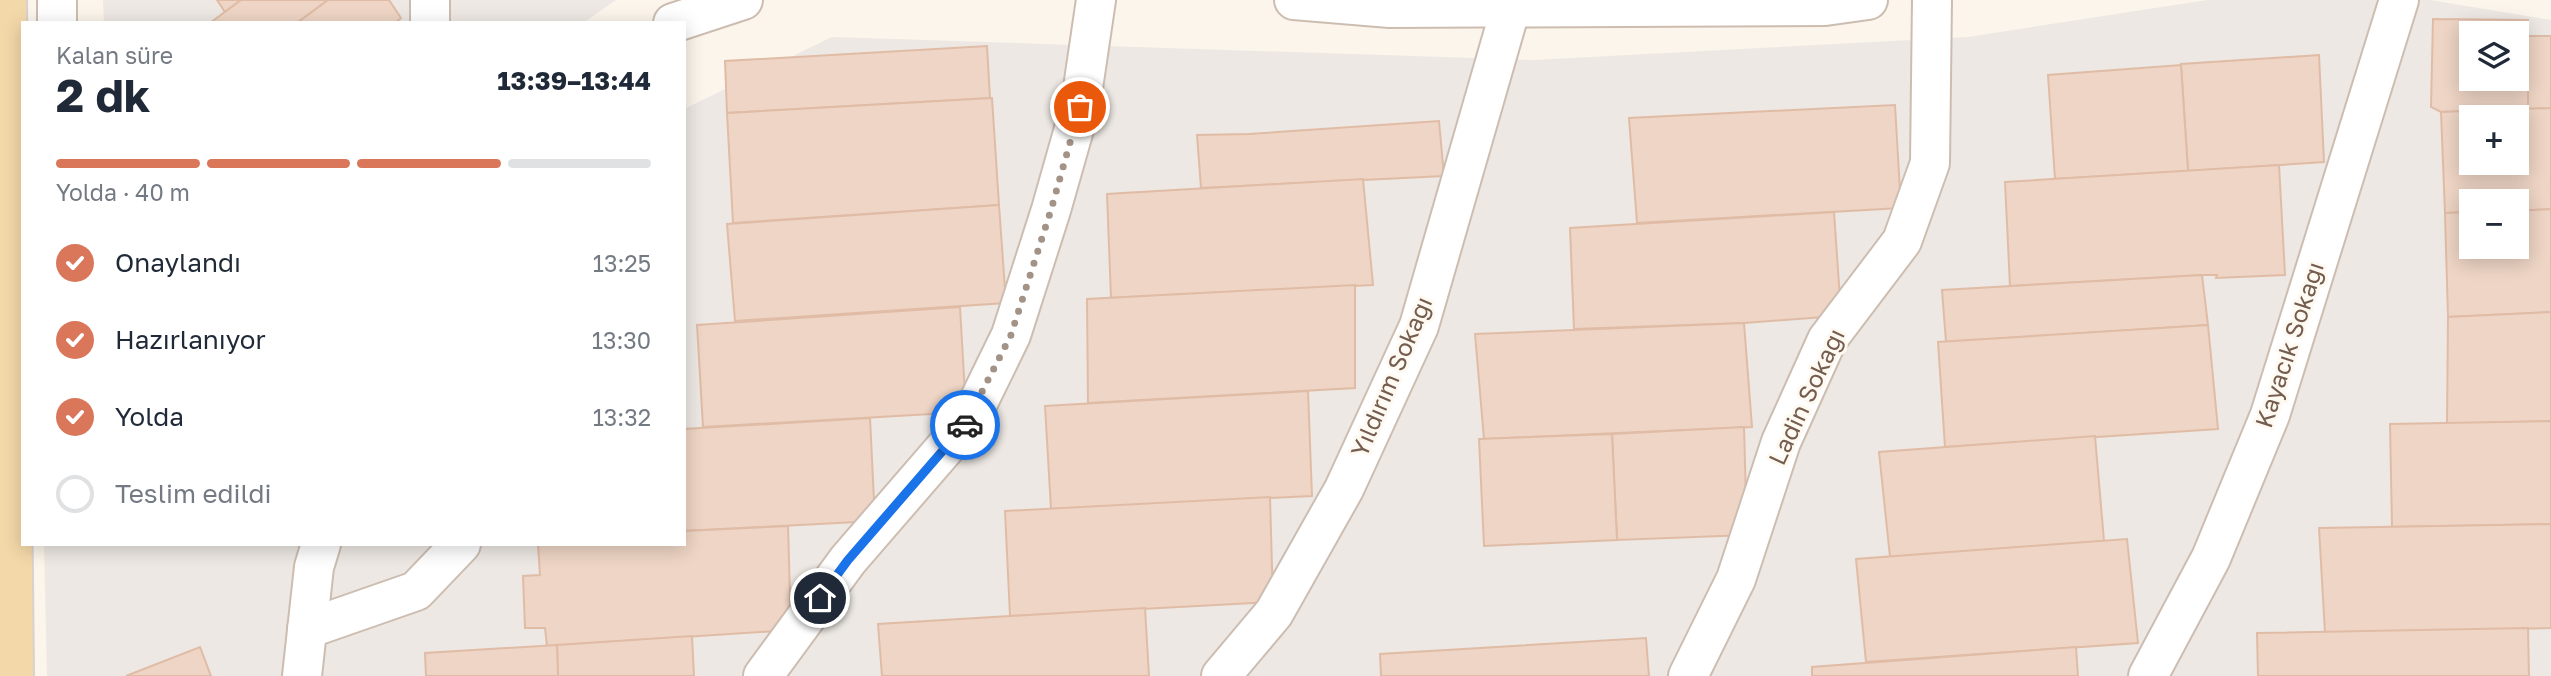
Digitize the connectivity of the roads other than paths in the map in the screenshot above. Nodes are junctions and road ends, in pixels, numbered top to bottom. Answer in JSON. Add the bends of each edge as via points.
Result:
{"nodes":[{"id":1,"x":7,"y":0,"type":"edge"},
{"id":2,"x":57,"y":0,"type":"edge"},
{"id":3,"x":430,"y":0,"type":"edge"},
{"id":4,"x":743,"y":0,"type":"edge"},
{"id":5,"x":1096,"y":0,"type":"edge"},
{"id":6,"x":1294,"y":0,"type":"edge"},
{"id":7,"x":1868,"y":0,"type":"edge"},
{"id":8,"x":1932,"y":0,"type":"edge"},
{"id":9,"x":2399,"y":0,"type":"edge"},
{"id":10,"x":1511,"y":7,"type":"junction"},
{"id":11,"x":57,"y":21,"type":"edge"},
{"id":12,"x":430,"y":21,"type":"edge"},
{"id":13,"x":679,"y":21,"type":"edge"},
{"id":14,"x":4,"y":124,"type":"edge"},
{"id":15,"x":17,"y":361,"type":"edge"},
{"id":16,"x":18,"y":474,"type":"edge"},
{"id":17,"x":320,"y":546,"type":"edge"},
{"id":18,"x":459,"y":546,"type":"edge"},
{"id":19,"x":307,"y":629,"type":"junction"},
{"id":20,"x":14,"y":676,"type":"edge"},
{"id":21,"x":302,"y":676,"type":"edge"},
{"id":22,"x":763,"y":676,"type":"edge"},
{"id":23,"x":1221,"y":676,"type":"edge"},
{"id":24,"x":1688,"y":676,"type":"edge"},
{"id":25,"x":2148,"y":676,"type":"edge"}],
"edges":[{"from":1,"to":14,"type":"main road"},
{"from":2,"to":11,"type":"street"},
{"from":3,"to":12,"type":"street"},
{"from":4,"to":13,"type":"street"},
{"from":5,"to":22,"type":"street","via":[[1080,107],[1051,210],[1011,335],[970,419],[848,560]]},
{"from":6,"to":10,"type":"street","via":[[1390,8]]},
{"from":7,"to":10,"type":"street","via":[[1825,6]]},
{"from":8,"to":24,"type":"street","name":"Ladin Sokağı","via":[[1930,163],[1902,241],[1827,340],[1781,442],[1736,579]]},
{"from":9,"to":25,"type":"street","name":"Kayacık Sokağı","via":[[2270,415],[2211,558]]},
{"from":10,"to":23,"type":"street","name":"Yıldırım Sokağı","via":[[1419,326],[1338,500],[1274,613]]},
{"from":14,"to":15,"type":"main road"},
{"from":15,"to":16,"type":"main road"},
{"from":16,"to":20,"type":"main road"},
{"from":17,"to":19,"type":"street"},
{"from":18,"to":19,"type":"street","via":[[416,590]]},
{"from":19,"to":21,"type":"street"}]}
